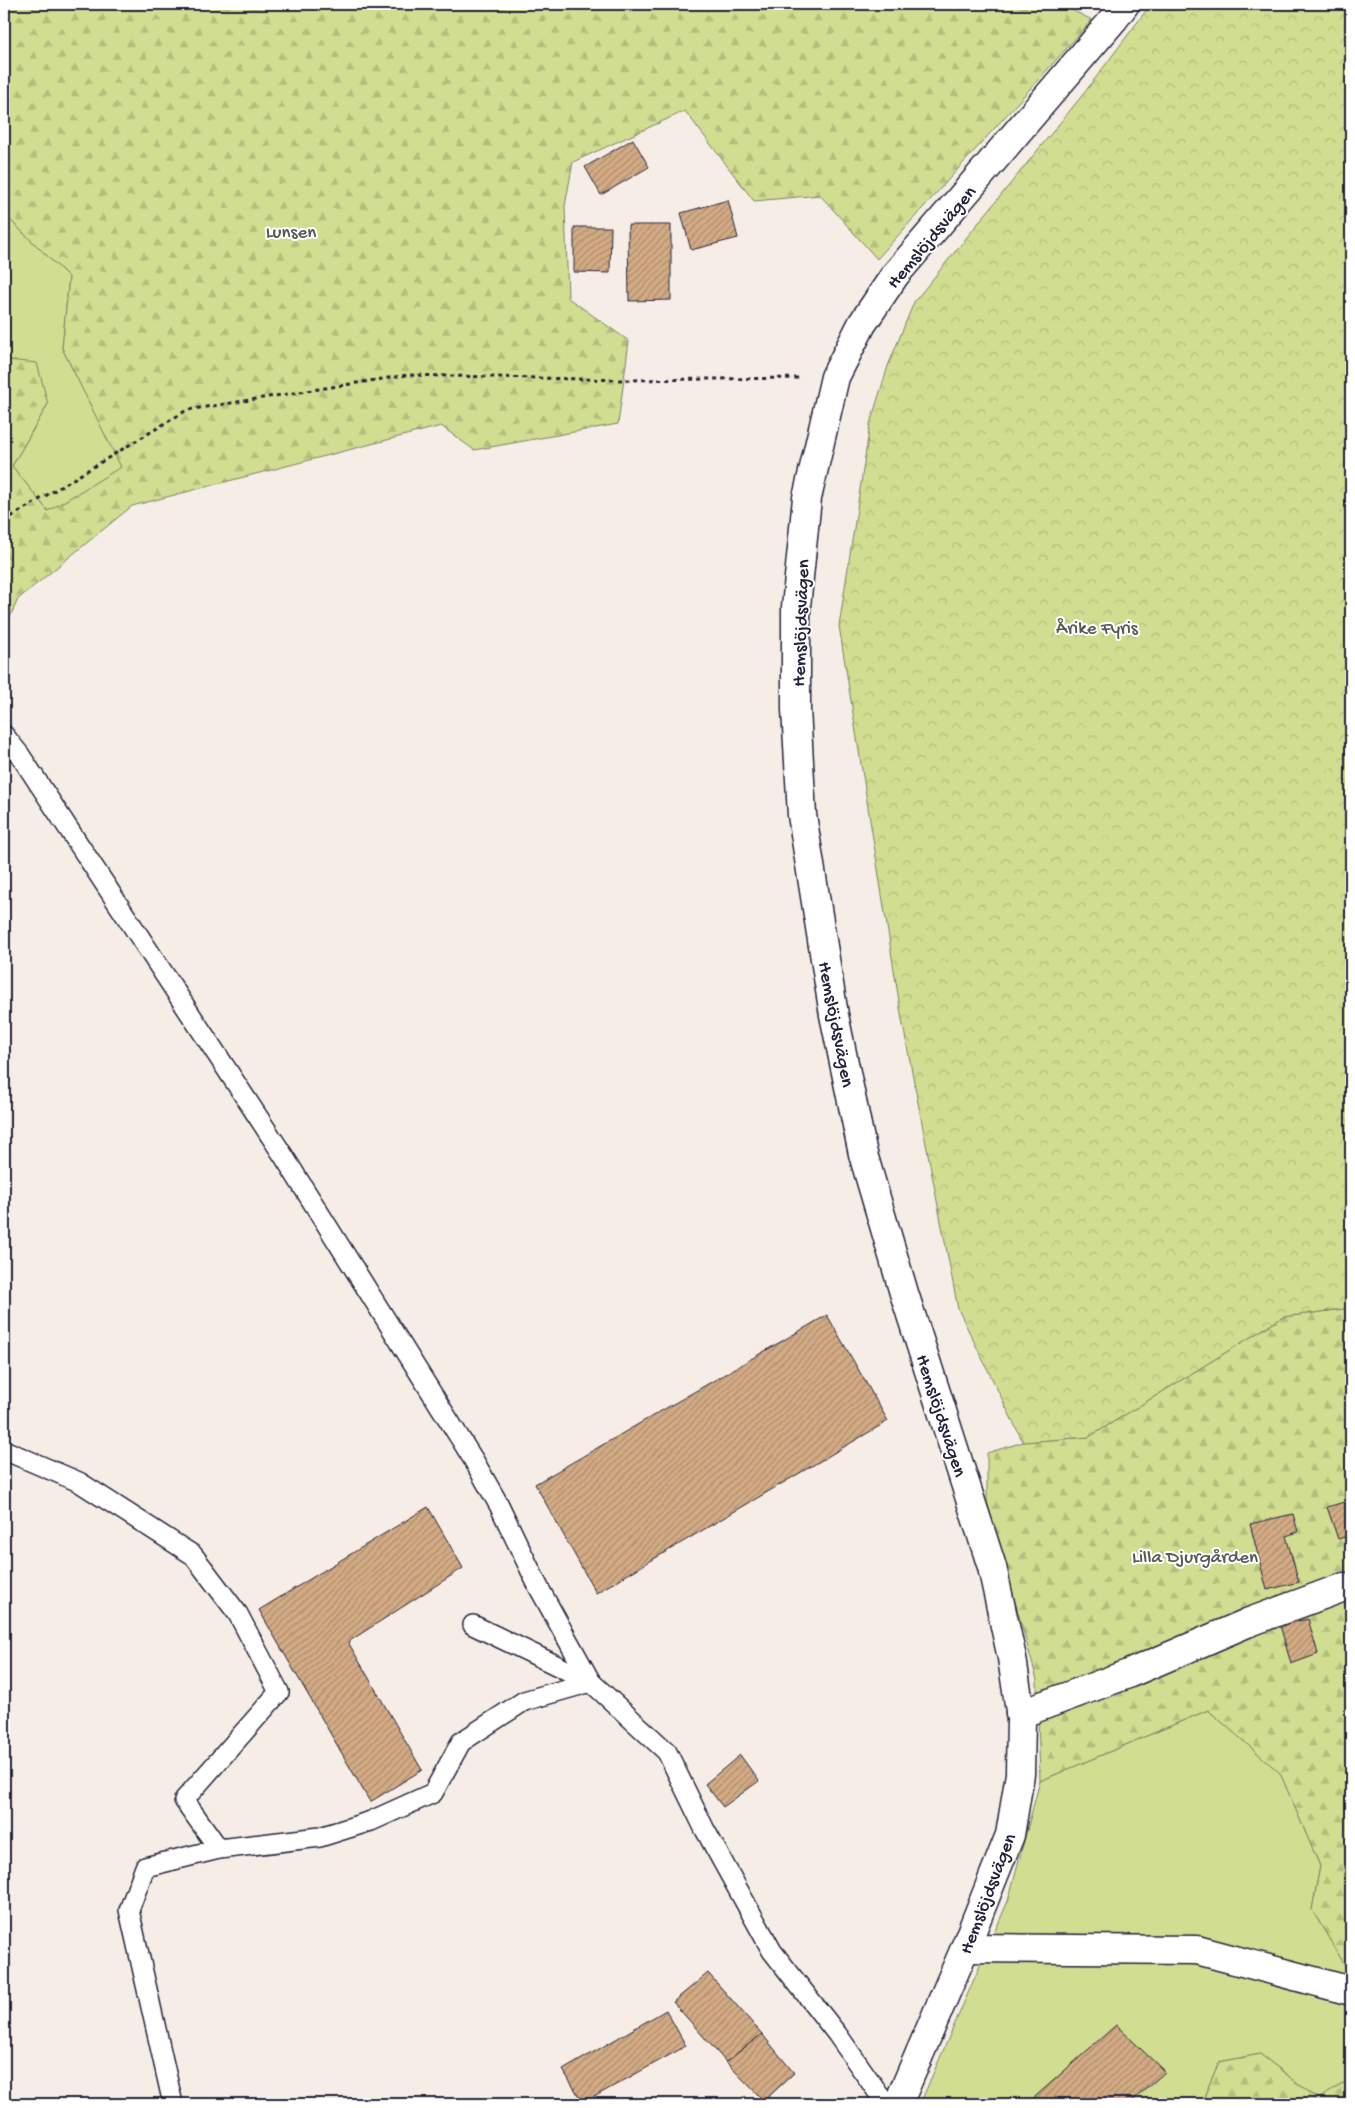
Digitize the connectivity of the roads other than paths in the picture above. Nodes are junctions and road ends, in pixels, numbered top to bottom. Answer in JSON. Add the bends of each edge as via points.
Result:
{"nodes":[{"id":1,"x":1125,"y":4,"type":"edge"},
{"id":2,"x":4,"y":735,"type":"edge"},
{"id":3,"x":4,"y":1450,"type":"edge"},
{"id":4,"x":1344,"y":1587,"type":"dead end"},
{"id":5,"x":473,"y":1625,"type":"dead end"},
{"id":6,"x":591,"y":1682,"type":"junction"},
{"id":7,"x":1020,"y":1714,"type":"junction"},
{"id":8,"x":219,"y":1849,"type":"junction"},
{"id":9,"x":966,"y":1948,"type":"junction"},
{"id":10,"x":1351,"y":1992,"type":"edge"},
{"id":11,"x":173,"y":2104,"type":"edge"},
{"id":12,"x":886,"y":2104,"type":"edge"},
{"id":13,"x":898,"y":2104,"type":"edge"}],
"edges":[{"from":1,"to":7,"type":"street","name":"Hemslöjdsvägen","via":[[895,275],[862,324],[835,377],[807,498],[796,607],[796,709],[802,816],[834,1014],[863,1154],[992,1567],[1012,1658]]},
{"from":2,"to":6,"type":"lane","via":[[220,1058],[473,1459]]},
{"from":3,"to":8,"type":"lane","via":[[79,1482],[193,1556],[238,1614],[279,1692],[184,1800]]},
{"from":4,"to":7,"type":"street"},
{"from":5,"to":6,"type":"lane"},
{"from":6,"to":8,"type":"lane","via":[[524,1701],[461,1742],[433,1793],[371,1821],[320,1837]]},
{"from":6,"to":12,"type":"lane","via":[[667,1752],[704,1828],[772,1951],[837,2034]]},
{"from":7,"to":9,"type":"street","name":"Hemslöjdsvägen","via":[[1020,1774],[1010,1835]]},
{"from":8,"to":11,"type":"lane","via":[[145,1867],[129,1910]]},
{"from":9,"to":10,"type":"street","via":[[1197,1950]]},
{"from":9,"to":13,"type":"street","name":"Hemslöjdsvägen"}]}
